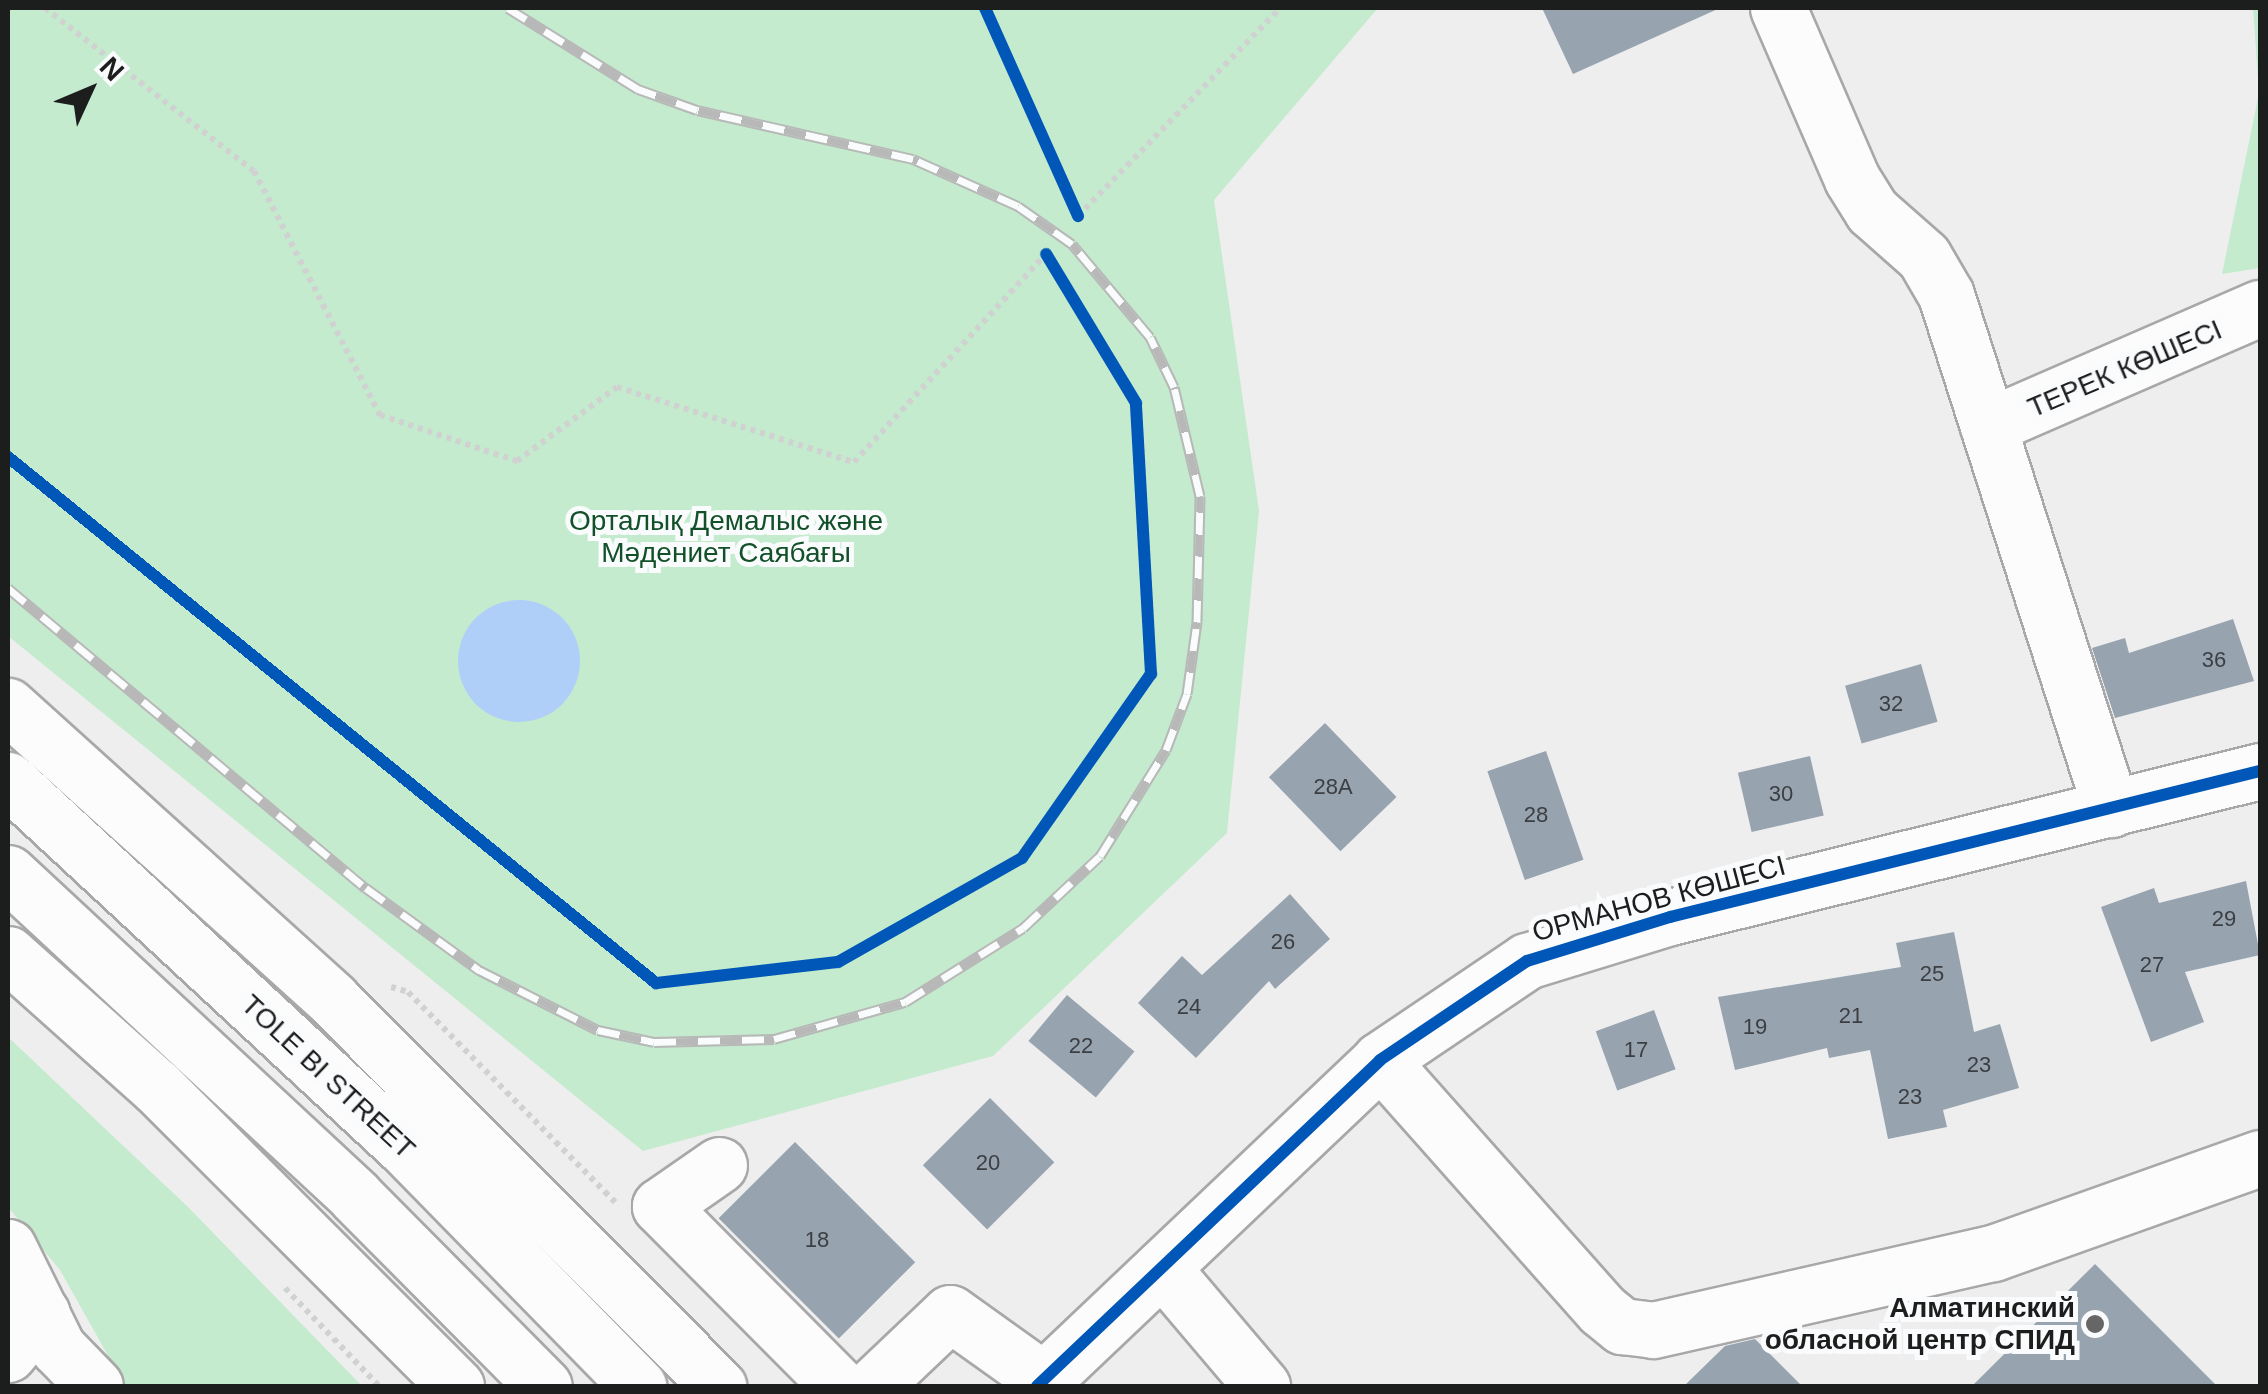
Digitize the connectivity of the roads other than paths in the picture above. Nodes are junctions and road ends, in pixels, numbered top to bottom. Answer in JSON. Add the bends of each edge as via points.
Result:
{"nodes":[{"id":1,"x":1778,"y":8,"type":"edge"},
{"id":2,"x":2260,"y":308,"type":"edge"},
{"id":3,"x":1988,"y":426,"type":"junction"},
{"id":4,"x":8,"y":706,"type":"edge"},
{"id":5,"x":2260,"y":771,"type":"edge"},
{"id":6,"x":8,"y":780,"type":"edge"},
{"id":7,"x":2111,"y":809,"type":"junction"},
{"id":8,"x":8,"y":873,"type":"edge"},
{"id":9,"x":8,"y":954,"type":"edge"},
{"id":10,"x":1380,"y":1060,"type":"junction"},
{"id":11,"x":2260,"y":1158,"type":"edge"},
{"id":12,"x":720,"y":1164,"type":"dead end"},
{"id":13,"x":8,"y":1247,"type":"edge"},
{"id":14,"x":1162,"y":1268,"type":"junction"},
{"id":15,"x":42,"y":1313,"type":"junction"},
{"id":16,"x":8,"y":1354,"type":"edge"},
{"id":17,"x":1040,"y":1383,"type":"edge"},
{"id":18,"x":95,"y":1386,"type":"edge"},
{"id":19,"x":456,"y":1386,"type":"edge"},
{"id":20,"x":544,"y":1386,"type":"edge"},
{"id":21,"x":638,"y":1386,"type":"edge"},
{"id":22,"x":718,"y":1386,"type":"edge"},
{"id":23,"x":840,"y":1386,"type":"edge"},
{"id":24,"x":873,"y":1386,"type":"edge"},
{"id":25,"x":1262,"y":1386,"type":"edge"}],
"edges":[{"from":1,"to":3,"type":"street","via":[[1852,179],[1872,211],[1924,256],[1946,296]]},
{"from":2,"to":3,"type":"street","name":"ТЕРЕК КӨШЕСІ"},
{"from":3,"to":7,"type":"street"},
{"from":4,"to":22,"type":"street","via":[[332,999]]},
{"from":5,"to":7,"type":"street","name":"ОРМАНОВ КӨШЕСІ"},
{"from":6,"to":21,"type":"street","name":"TOLE BI STREET","via":[[406,1149]]},
{"from":7,"to":10,"type":"street","name":"ОРМАНОВ КӨШЕСІ","via":[[1670,917],[1527,961]]},
{"from":8,"to":20,"type":"street","via":[[355,1196]]},
{"from":9,"to":19,"type":"street","via":[[157,1087]]},
{"from":10,"to":11,"type":"street","via":[[1602,1310],[1622,1326],[1653,1330],[1993,1253]]},
{"from":10,"to":14,"type":"street","name":"ОРМАНОВ КӨШЕСІ"},
{"from":12,"to":23,"type":"street","via":[[660,1206]]},
{"from":13,"to":15,"type":"street"},
{"from":14,"to":17,"type":"street","name":"ОРМАНОВ КӨШЕСІ"},
{"from":14,"to":25,"type":"street"},
{"from":15,"to":16,"type":"street"},
{"from":15,"to":18,"type":"street","via":[[58,1348]]},
{"from":17,"to":24,"type":"street","via":[[950,1313]]}]}
